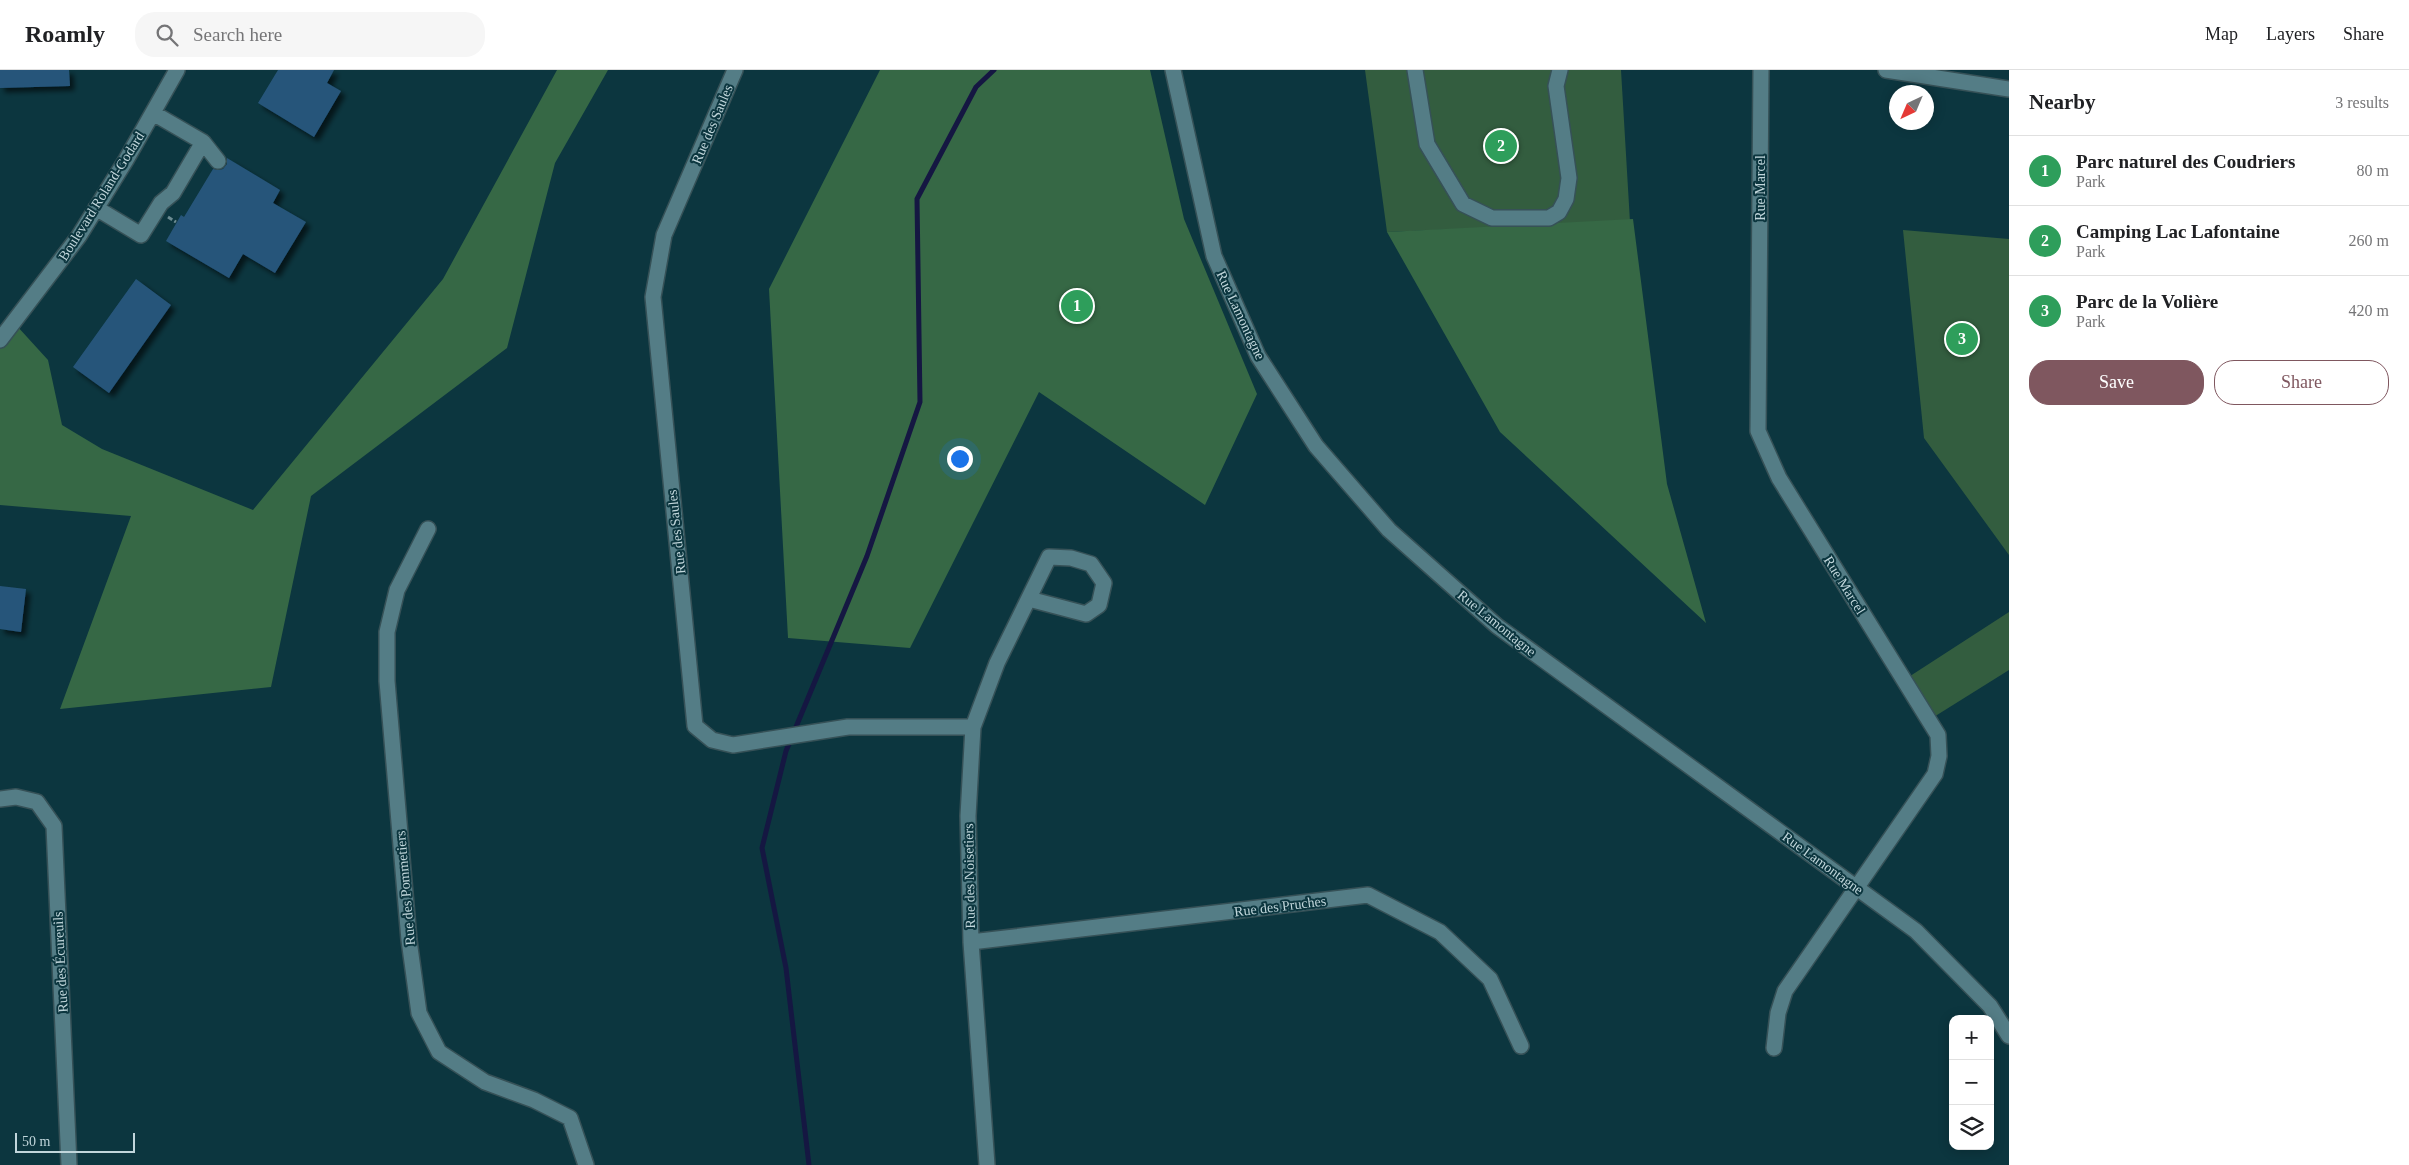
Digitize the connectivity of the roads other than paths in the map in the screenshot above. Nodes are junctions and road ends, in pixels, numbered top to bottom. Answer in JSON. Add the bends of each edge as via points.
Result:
{"nodes":[{"id":1,"x":176,"y":70,"type":"edge"},
{"id":2,"x":735,"y":70,"type":"edge"},
{"id":3,"x":1173,"y":70,"type":"edge"},
{"id":4,"x":1415,"y":70,"type":"edge"},
{"id":5,"x":1560,"y":70,"type":"edge"},
{"id":6,"x":1760,"y":70,"type":"edge"},
{"id":7,"x":1886,"y":70,"type":"edge"},
{"id":8,"x":2009,"y":89,"type":"edge"},
{"id":9,"x":153,"y":113,"type":"junction"},
{"id":10,"x":203,"y":142,"type":"junction"},
{"id":11,"x":218,"y":161,"type":"dead end"},
{"id":12,"x":96,"y":208,"type":"junction"},
{"id":13,"x":0,"y":340,"type":"edge"},
{"id":14,"x":428,"y":529,"type":"dead end"},
{"id":15,"x":1029,"y":599,"type":"junction"},
{"id":16,"x":973,"y":727,"type":"junction"},
{"id":17,"x":0,"y":799,"type":"edge"},
{"id":18,"x":1858,"y":888,"type":"junction"},
{"id":19,"x":971,"y":942,"type":"junction"},
{"id":20,"x":2009,"y":1036,"type":"edge"},
{"id":21,"x":1521,"y":1046,"type":"dead end"},
{"id":22,"x":1774,"y":1048,"type":"dead end"},
{"id":23,"x":70,"y":1165,"type":"edge"},
{"id":24,"x":586,"y":1165,"type":"edge"},
{"id":25,"x":987,"y":1165,"type":"edge"}],
"edges":[{"from":1,"to":9,"type":"street","name":"Boulevard Roland-Godard"},
{"from":2,"to":16,"type":"street","name":"Rue des Saules","via":[[664,235],[653,297],[695,726],[712,740],[734,745],[848,727]]},
{"from":3,"to":18,"type":"street","name":"Rue Lamontagne","via":[[1214,256],[1258,356],[1316,446],[1390,530],[1496,626]]},
{"from":4,"to":5,"type":"street","via":[[1427,144],[1463,204],[1492,218],[1549,218],[1559,212],[1566,199],[1569,178],[1556,86]]},
{"from":6,"to":18,"type":"street","name":"Rue Marcel","via":[[1758,431],[1778,478],[1938,735],[1939,756],[1935,774]]},
{"from":7,"to":8,"type":"street"},
{"from":9,"to":10,"type":"street"},
{"from":9,"to":12,"type":"street","name":"Boulevard Roland-Godard"},
{"from":10,"to":11,"type":"street"},
{"from":10,"to":12,"type":"street","via":[[173,192],[161,203],[141,235]]},
{"from":12,"to":13,"type":"street","name":"Boulevard Roland-Godard","via":[[79,236]]},
{"from":14,"to":24,"type":"street","name":"Rue des Pommetiers","via":[[396,590],[387,632],[387,681],[418,1013],[439,1052],[485,1082],[534,1100],[570,1118]]},
{"from":15,"to":15,"type":"street","name":"Rue des Noisetiers","via":[[1086,614],[1099,605],[1104,583],[1091,564],[1049,556]]},
{"from":15,"to":16,"type":"street","name":"Rue des Noisetiers","via":[[997,664]]},
{"from":16,"to":19,"type":"street","name":"Rue des Noisetiers","via":[[968,816]]},
{"from":17,"to":23,"type":"street","name":"Rue des Écureuils","via":[[37,802],[54,826]]},
{"from":18,"to":20,"type":"street","name":"Rue Lamontagne","via":[[1916,931],[1990,1006]]},
{"from":18,"to":22,"type":"street","name":"Rue Marcel","via":[[1785,991],[1778,1013]]},
{"from":19,"to":21,"type":"street","name":"Rue des Pruches","via":[[1368,895],[1440,932],[1490,979]]},
{"from":19,"to":25,"type":"street","name":"Rue des Noisetiers"}]}
